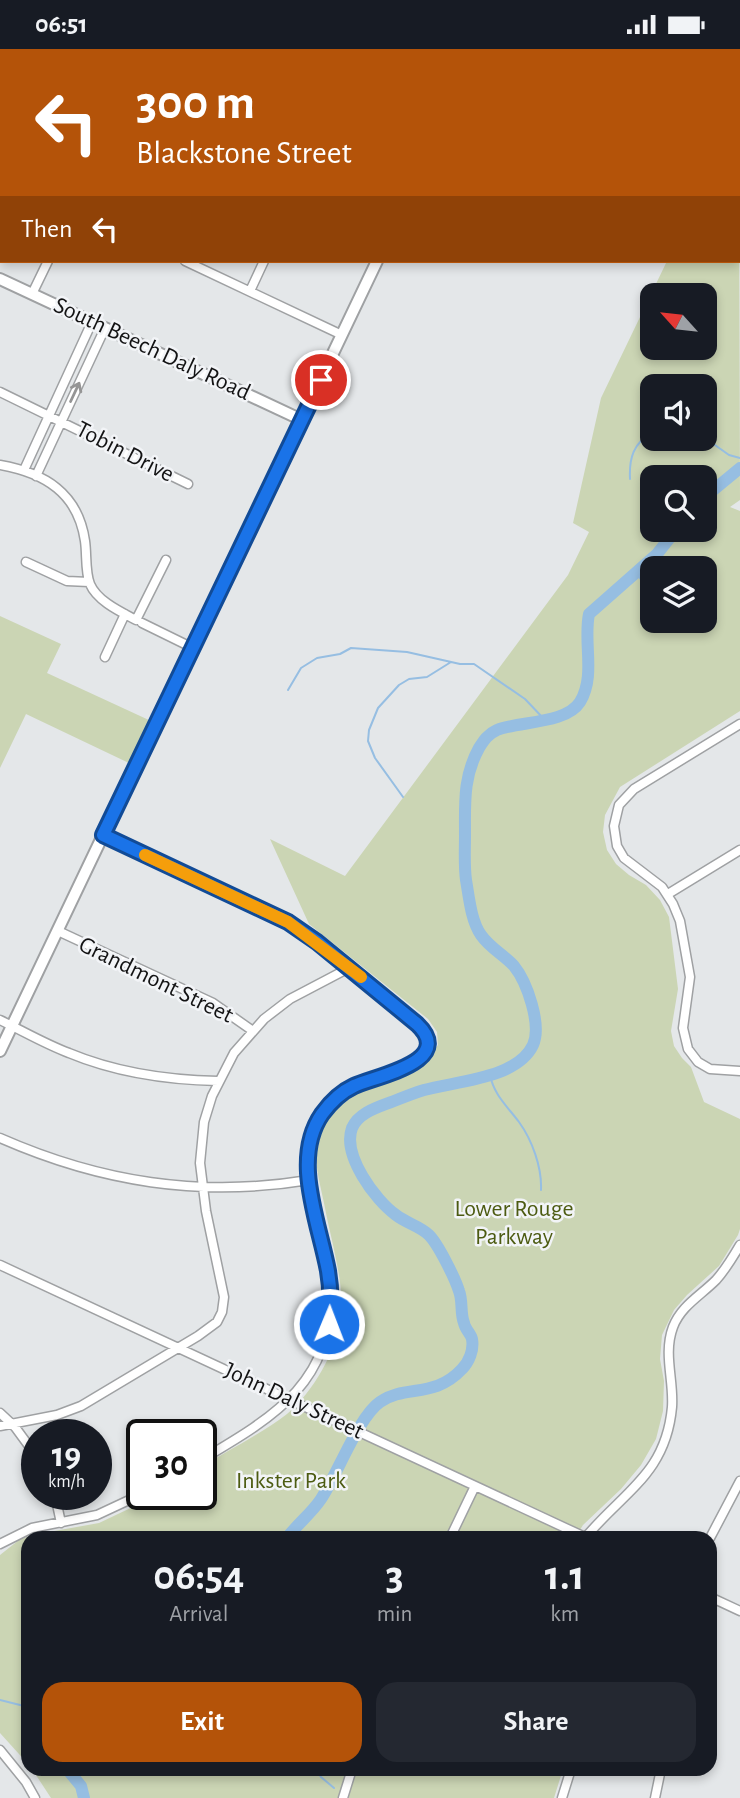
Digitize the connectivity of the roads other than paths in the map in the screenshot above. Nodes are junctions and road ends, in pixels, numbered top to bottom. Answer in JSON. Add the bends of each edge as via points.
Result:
{"nodes":[{"id":1,"x":47,"y":263,"type":"edge"},
{"id":2,"x":189,"y":263,"type":"edge"},
{"id":3,"x":263,"y":263,"type":"edge"},
{"id":4,"x":375,"y":263,"type":"edge"},
{"id":5,"x":0,"y":279,"type":"edge"},
{"id":6,"x":250,"y":291,"type":"junction"},
{"id":7,"x":32,"y":294,"type":"junction"},
{"id":8,"x":92,"y":322,"type":"junction"},
{"id":9,"x":105,"y":328,"type":"junction"},
{"id":10,"x":342,"y":335,"type":"junction"},
{"id":11,"x":0,"y":392,"type":"edge"},
{"id":12,"x":50,"y":415,"type":"junction"},
{"id":13,"x":61,"y":420,"type":"junction"},
{"id":14,"x":303,"y":420,"type":"junction"},
{"id":15,"x":0,"y":465,"type":"edge"},
{"id":16,"x":24,"y":470,"type":"junction"},
{"id":17,"x":36,"y":476,"type":"junction"},
{"id":18,"x":188,"y":484,"type":"dead end"},
{"id":19,"x":166,"y":560,"type":"dead end"},
{"id":20,"x":26,"y":562,"type":"dead end"},
{"id":21,"x":89,"y":582,"type":"junction"},
{"id":22,"x":125,"y":614,"type":"junction"},
{"id":23,"x":142,"y":623,"type":"dead end"},
{"id":24,"x":193,"y":648,"type":"junction"},
{"id":25,"x":105,"y":657,"type":"dead end"},
{"id":26,"x":740,"y":724,"type":"edge"},
{"id":27,"x":103,"y":835,"type":"junction"},
{"id":28,"x":740,"y":850,"type":"edge"},
{"id":29,"x":668,"y":894,"type":"junction"},
{"id":30,"x":58,"y":931,"type":"junction"},
{"id":31,"x":349,"y":968,"type":"junction"},
{"id":32,"x":0,"y":1020,"type":"edge"},
{"id":33,"x":12,"y":1026,"type":"junction"},
{"id":34,"x":253,"y":1031,"type":"junction"},
{"id":35,"x":0,"y":1051,"type":"edge"},
{"id":36,"x":740,"y":1071,"type":"edge"},
{"id":37,"x":218,"y":1081,"type":"junction"},
{"id":38,"x":0,"y":1138,"type":"edge"},
{"id":39,"x":309,"y":1180,"type":"junction"},
{"id":40,"x":202,"y":1187,"type":"junction"},
{"id":41,"x":740,"y":1245,"type":"edge"},
{"id":42,"x":0,"y":1265,"type":"edge"},
{"id":43,"x":178,"y":1348,"type":"junction"},
{"id":44,"x":290,"y":1399,"type":"junction"},
{"id":45,"x":0,"y":1413,"type":"edge"},
{"id":46,"x":11,"y":1423,"type":"junction"},
{"id":47,"x":0,"y":1426,"type":"edge"},
{"id":48,"x":21,"y":1436,"type":"edge"},
{"id":49,"x":217,"y":1450,"type":"edge"},
{"id":50,"x":740,"y":1481,"type":"edge"},
{"id":51,"x":475,"y":1486,"type":"junction"},
{"id":52,"x":126,"y":1502,"type":"edge"},
{"id":53,"x":58,"y":1510,"type":"edge"},
{"id":54,"x":61,"y":1523,"type":"junction"},
{"id":55,"x":26,"y":1531,"type":"edge"},
{"id":56,"x":453,"y":1531,"type":"edge"},
{"id":57,"x":571,"y":1531,"type":"edge"},
{"id":58,"x":592,"y":1531,"type":"edge"},
{"id":59,"x":714,"y":1531,"type":"edge"},
{"id":60,"x":21,"y":1534,"type":"edge"},
{"id":61,"x":0,"y":1545,"type":"edge"},
{"id":62,"x":717,"y":1600,"type":"edge"},
{"id":63,"x":740,"y":1611,"type":"edge"},
{"id":64,"x":0,"y":1749,"type":"edge"},
{"id":65,"x":21,"y":1775,"type":"edge"},
{"id":66,"x":22,"y":1776,"type":"edge"},
{"id":67,"x":350,"y":1776,"type":"edge"},
{"id":68,"x":569,"y":1776,"type":"edge"},
{"id":69,"x":660,"y":1776,"type":"edge"},
{"id":70,"x":35,"y":1798,"type":"edge"},
{"id":71,"x":343,"y":1798,"type":"edge"},
{"id":72,"x":562,"y":1798,"type":"edge"},
{"id":73,"x":655,"y":1798,"type":"edge"}],
"edges":[{"from":1,"to":7,"type":"street"},
{"from":2,"to":6,"type":"street"},
{"from":3,"to":6,"type":"street"},
{"from":4,"to":10,"type":"street"},
{"from":5,"to":7,"type":"street","name":"South Beech Daly Road"},
{"from":6,"to":10,"type":"street"},
{"from":7,"to":8,"type":"street","name":"South Beech Daly Road"},
{"from":8,"to":9,"type":"street","name":"South Beech Daly Road"},
{"from":8,"to":12,"type":"street","name":"Tobin Drive"},
{"from":13,"to":9,"type":"street","name":"Tobin Drive","one_way":true},
{"from":9,"to":14,"type":"street","name":"South Beech Daly Road"},
{"from":10,"to":14,"type":"street"},
{"from":11,"to":12,"type":"street","name":"Tobin Drive"},
{"from":12,"to":13,"type":"street","name":"Tobin Drive"},
{"from":12,"to":16,"type":"street","name":"Tobin Drive"},
{"from":13,"to":17,"type":"street","name":"Tobin Drive"},
{"from":13,"to":18,"type":"street","name":"Tobin Drive"},
{"from":14,"to":24,"type":"street"},
{"from":15,"to":16,"type":"street"},
{"from":16,"to":17,"type":"street"},
{"from":17,"to":21,"type":"street","via":[[57,488],[74,506],[83,527]]},
{"from":19,"to":22,"type":"street","via":[[136,620]]},
{"from":20,"to":21,"type":"street","via":[[67,581]]},
{"from":21,"to":22,"type":"street","via":[[101,598]]},
{"from":22,"to":25,"type":"street"},
{"from":23,"to":24,"type":"street"},
{"from":24,"to":27,"type":"street"},
{"from":26,"to":29,"type":"street","via":[[634,789],[620,805],[614,826],[620,851]]},
{"from":27,"to":30,"type":"street"},
{"from":27,"to":31,"type":"street","via":[[281,918]]},
{"from":28,"to":29,"type":"street"},
{"from":29,"to":36,"type":"street","via":[[680,921],[689,970],[685,1043],[704,1066]]},
{"from":30,"to":33,"type":"street"},
{"from":30,"to":34,"type":"street","name":"Grandmont Street","via":[[213,1003]]},
{"from":31,"to":34,"type":"street","via":[[290,999]]},
{"from":31,"to":39,"type":"street","via":[[422,1028],[427,1047],[417,1062],[353,1086],[327,1107],[310,1140]]},
{"from":32,"to":33,"type":"street"},
{"from":33,"to":35,"type":"street"},
{"from":33,"to":37,"type":"street","via":[[70,1054],[115,1068],[166,1078]]},
{"from":34,"to":37,"type":"street"},
{"from":37,"to":40,"type":"street","via":[[202,1134]]},
{"from":38,"to":40,"type":"street","via":[[108,1176]]},
{"from":39,"to":40,"type":"street","via":[[258,1187]]},
{"from":39,"to":44,"type":"street","via":[[328,1273],[329,1324],[317,1364]]},
{"from":40,"to":43,"type":"street","via":[[224,1307],[214,1326]]},
{"from":41,"to":58,"type":"street","via":[[722,1273],[685,1307],[673,1327],[668,1351],[671,1414],[657,1459],[640,1483]]},
{"from":42,"to":43,"type":"street","name":"John Daly Street"},
{"from":43,"to":44,"type":"street","name":"John Daly Street"},
{"from":43,"to":46,"type":"street","via":[[81,1406]]},
{"from":44,"to":49,"type":"street"},
{"from":44,"to":51,"type":"street","name":"John Daly Street"},
{"from":45,"to":46,"type":"street"},
{"from":46,"to":47,"type":"street"},
{"from":46,"to":48,"type":"street"},
{"from":50,"to":59,"type":"street"},
{"from":51,"to":56,"type":"street"},
{"from":51,"to":57,"type":"street","name":"John Daly Street"},
{"from":52,"to":54,"type":"street"},
{"from":53,"to":54,"type":"street"},
{"from":54,"to":55,"type":"street"},
{"from":60,"to":61,"type":"street"},
{"from":62,"to":63,"type":"street"},
{"from":64,"to":65,"type":"street"},
{"from":66,"to":70,"type":"street"},
{"from":67,"to":71,"type":"street"},
{"from":68,"to":72,"type":"street"},
{"from":69,"to":73,"type":"street"}]}
